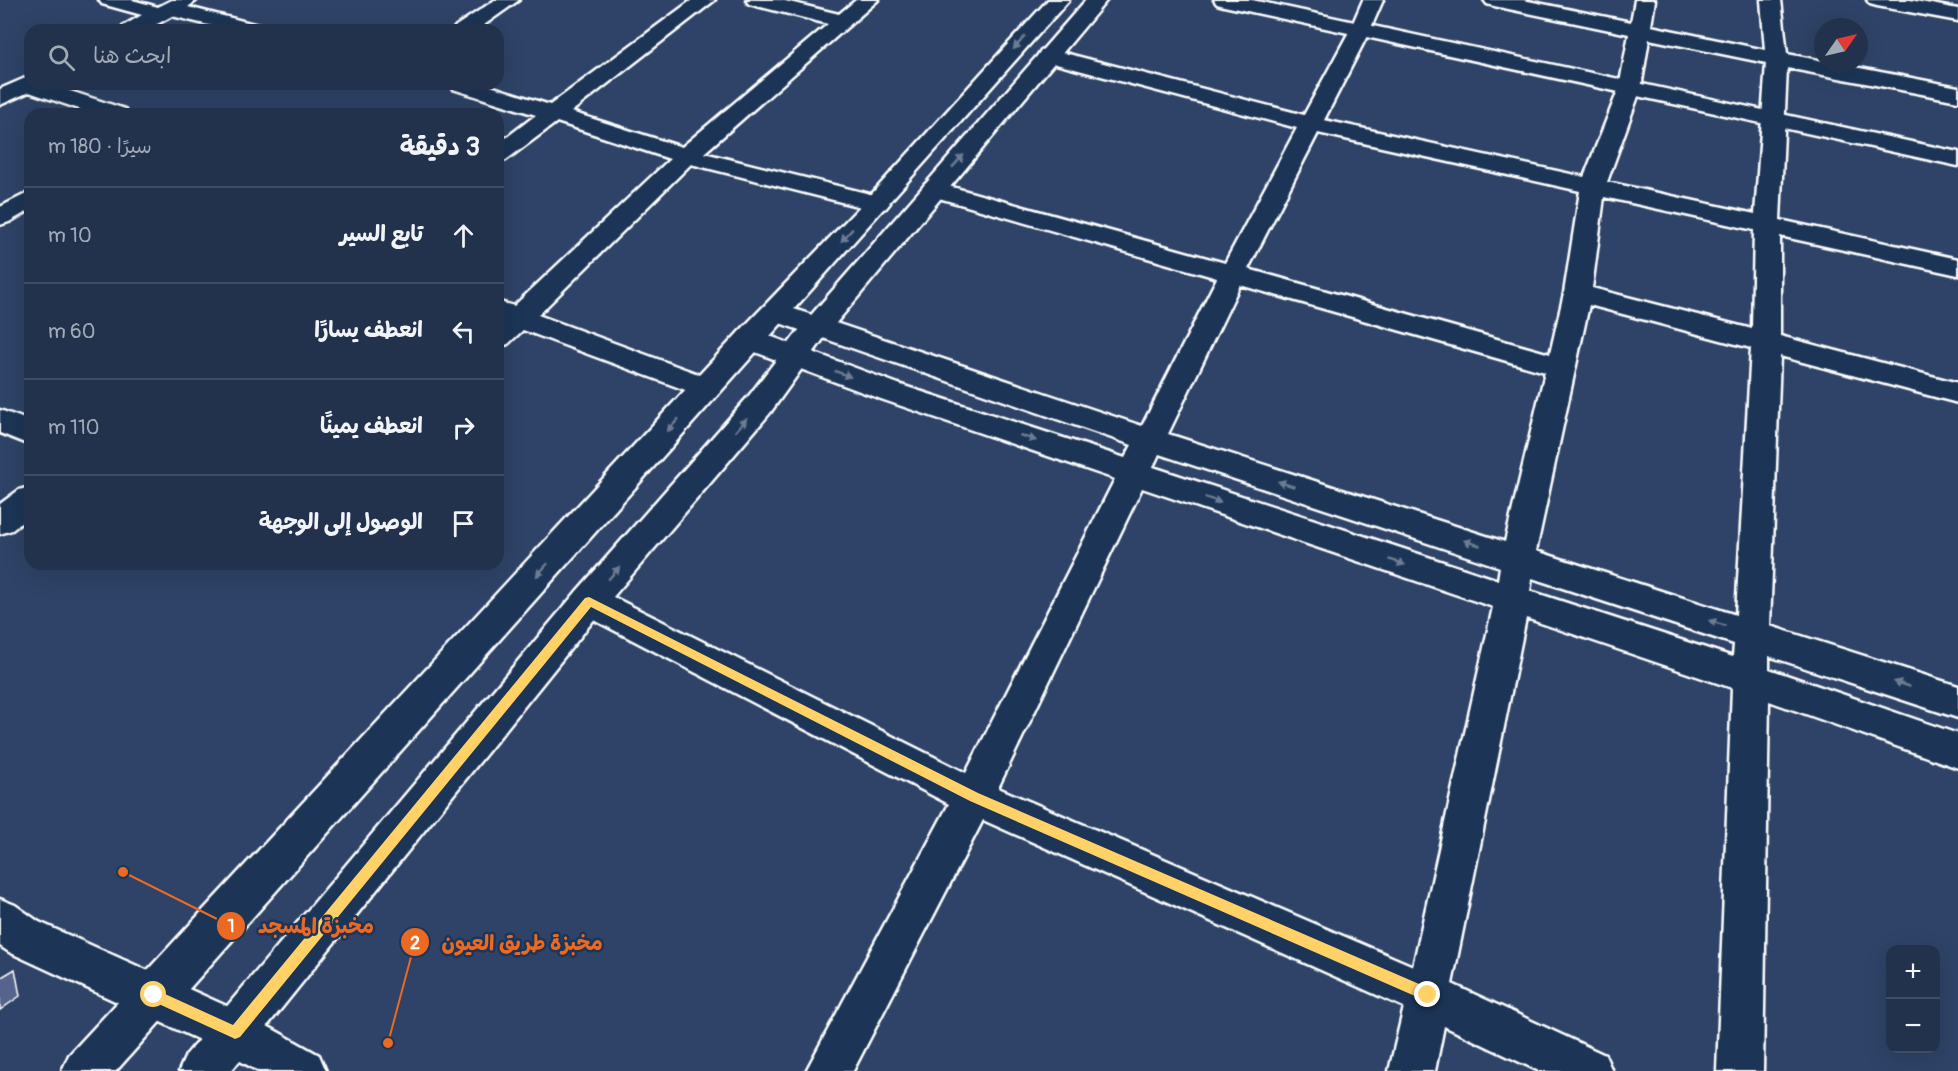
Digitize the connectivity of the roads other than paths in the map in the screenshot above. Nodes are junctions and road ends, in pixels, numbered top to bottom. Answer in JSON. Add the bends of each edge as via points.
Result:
{"nodes":[{"id":1,"x":110,"y":0,"type":"edge"},
{"id":2,"x":509,"y":0,"type":"edge"},
{"id":3,"x":705,"y":0,"type":"edge"},
{"id":4,"x":756,"y":0,"type":"edge"},
{"id":5,"x":868,"y":0,"type":"edge"},
{"id":6,"x":1059,"y":0,"type":"edge"},
{"id":7,"x":1097,"y":0,"type":"edge"},
{"id":8,"x":1224,"y":0,"type":"edge"},
{"id":9,"x":1372,"y":0,"type":"edge"},
{"id":10,"x":1494,"y":0,"type":"edge"},
{"id":11,"x":1771,"y":0,"type":"edge"},
{"id":12,"x":1877,"y":0,"type":"edge"},
{"id":13,"x":172,"y":8,"type":"edge"},
{"id":14,"x":1643,"y":15,"type":"edge"},
{"id":15,"x":1958,"y":15,"type":"edge"},
{"id":16,"x":843,"y":21,"type":"junction"},
{"id":17,"x":141,"y":24,"type":"edge"},
{"id":18,"x":232,"y":24,"type":"edge"},
{"id":19,"x":472,"y":24,"type":"edge"},
{"id":20,"x":1360,"y":30,"type":"junction"},
{"id":21,"x":1049,"y":55,"type":"junction"},
{"id":22,"x":1777,"y":59,"type":"junction"},
{"id":23,"x":24,"y":86,"type":"edge"},
{"id":24,"x":1630,"y":88,"type":"junction"},
{"id":25,"x":46,"y":90,"type":"edge"},
{"id":26,"x":480,"y":90,"type":"edge"},
{"id":27,"x":1958,"y":94,"type":"edge"},
{"id":28,"x":0,"y":98,"type":"edge"},
{"id":29,"x":99,"y":108,"type":"edge"},
{"id":30,"x":555,"y":113,"type":"junction"},
{"id":31,"x":953,"y":116,"type":"junction"},
{"id":32,"x":1773,"y":119,"type":"junction"},
{"id":33,"x":1310,"y":124,"type":"junction"},
{"id":34,"x":987,"y":127,"type":"junction"},
{"id":35,"x":504,"y":151,"type":"edge"},
{"id":36,"x":686,"y":156,"type":"junction"},
{"id":37,"x":1958,"y":159,"type":"edge"},
{"id":38,"x":1593,"y":186,"type":"junction"},
{"id":39,"x":934,"y":189,"type":"junction"},
{"id":40,"x":24,"y":203,"type":"edge"},
{"id":41,"x":877,"y":203,"type":"junction"},
{"id":42,"x":0,"y":217,"type":"edge"},
{"id":43,"x":1767,"y":226,"type":"junction"},
{"id":44,"x":1958,"y":267,"type":"edge"},
{"id":45,"x":1232,"y":274,"type":"junction"},
{"id":46,"x":1578,"y":293,"type":"junction"},
{"id":47,"x":775,"y":312,"type":"junction"},
{"id":48,"x":509,"y":314,"type":"edge"},
{"id":49,"x":816,"y":327,"type":"junction"},
{"id":50,"x":749,"y":339,"type":"junction"},
{"id":51,"x":1766,"y":342,"type":"junction"},
{"id":52,"x":797,"y":356,"type":"junction"},
{"id":53,"x":1562,"y":367,"type":"junction"},
{"id":54,"x":707,"y":388,"type":"junction"},
{"id":55,"x":1958,"y":393,"type":"edge"},
{"id":56,"x":0,"y":421,"type":"edge"},
{"id":57,"x":24,"y":431,"type":"edge"},
{"id":58,"x":1150,"y":440,"type":"junction"},
{"id":59,"x":1134,"y":473,"type":"junction"},
{"id":60,"x":24,"y":503,"type":"edge"},
{"id":61,"x":0,"y":521,"type":"edge"},
{"id":62,"x":1518,"y":558,"type":"junction"},
{"id":63,"x":1512,"y":600,"type":"junction"},
{"id":64,"x":589,"y":601,"type":"junction"},
{"id":65,"x":1752,"y":635,"type":"junction"},
{"id":66,"x":1751,"y":679,"type":"junction"},
{"id":67,"x":1958,"y":702,"type":"edge"},
{"id":68,"x":1958,"y":751,"type":"edge"},
{"id":69,"x":974,"y":797,"type":"junction"},
{"id":70,"x":0,"y":920,"type":"edge"},
{"id":71,"x":154,"y":995,"type":"junction"},
{"id":72,"x":1428,"y":995,"type":"junction"},
{"id":73,"x":235,"y":1033,"type":"junction"},
{"id":74,"x":86,"y":1071,"type":"edge"},
{"id":75,"x":202,"y":1071,"type":"edge"},
{"id":76,"x":303,"y":1071,"type":"edge"},
{"id":77,"x":829,"y":1071,"type":"edge"},
{"id":78,"x":1412,"y":1071,"type":"edge"},
{"id":79,"x":1589,"y":1071,"type":"edge"},
{"id":80,"x":1740,"y":1071,"type":"edge"}],
"edges":[{"from":1,"to":13,"type":"street"},
{"from":2,"to":19,"type":"street"},
{"from":3,"to":30,"type":"street"},
{"from":4,"to":16,"type":"street"},
{"from":5,"to":16,"type":"street"},
{"from":6,"to":31,"type":"street","one_way":true},
{"from":7,"to":21,"type":"street"},
{"from":8,"to":20,"type":"street"},
{"from":9,"to":20,"type":"street"},
{"from":10,"to":14,"type":"street"},
{"from":11,"to":22,"type":"street"},
{"from":12,"to":15,"type":"street"},
{"from":13,"to":17,"type":"street"},
{"from":13,"to":18,"type":"street"},
{"from":14,"to":22,"type":"street"},
{"from":14,"to":24,"type":"street"},
{"from":16,"to":36,"type":"street"},
{"from":20,"to":24,"type":"street"},
{"from":20,"to":33,"type":"street"},
{"from":21,"to":33,"type":"street"},
{"from":21,"to":34,"type":"street"},
{"from":22,"to":27,"type":"street"},
{"from":22,"to":32,"type":"street"},
{"from":23,"to":28,"type":"street"},
{"from":24,"to":32,"type":"street"},
{"from":24,"to":38,"type":"street"},
{"from":25,"to":29,"type":"street"},
{"from":26,"to":30,"type":"street"},
{"from":30,"to":35,"type":"street"},
{"from":30,"to":36,"type":"street"},
{"from":31,"to":34,"type":"street"},
{"from":31,"to":41,"type":"street"},
{"from":32,"to":37,"type":"street"},
{"from":32,"to":43,"type":"street"},
{"from":33,"to":38,"type":"street"},
{"from":33,"to":45,"type":"street"},
{"from":39,"to":34,"type":"street","one_way":true},
{"from":36,"to":41,"type":"street"},
{"from":36,"to":48,"type":"street"},
{"from":38,"to":43,"type":"street"},
{"from":38,"to":46,"type":"street"},
{"from":39,"to":45,"type":"street"},
{"from":39,"to":49,"type":"street"},
{"from":40,"to":42,"type":"street"},
{"from":41,"to":47,"type":"street","one_way":true},
{"from":43,"to":44,"type":"street"},
{"from":43,"to":51,"type":"street"},
{"from":45,"to":53,"type":"street"},
{"from":45,"to":58,"type":"street"},
{"from":46,"to":51,"type":"street"},
{"from":46,"to":53,"type":"street"},
{"from":47,"to":49,"type":"street"},
{"from":47,"to":50,"type":"street"},
{"from":48,"to":54,"type":"street"},
{"from":49,"to":52,"type":"street"},
{"from":49,"to":58,"type":"street"},
{"from":50,"to":52,"type":"street"},
{"from":50,"to":54,"type":"street"},
{"from":51,"to":55,"type":"street"},
{"from":51,"to":65,"type":"street"},
{"from":52,"to":59,"type":"street","one_way":true,"via":[[891,392]]},
{"from":64,"to":52,"type":"street","one_way":true},
{"from":53,"to":62,"type":"street"},
{"from":54,"to":71,"type":"street","one_way":true},
{"from":56,"to":57,"type":"street"},
{"from":58,"to":59,"type":"street"},
{"from":62,"to":58,"type":"street","one_way":true},
{"from":59,"to":63,"type":"street","one_way":true},
{"from":59,"to":69,"type":"street"},
{"from":60,"to":61,"type":"street"},
{"from":62,"to":63,"type":"street"},
{"from":65,"to":62,"type":"street","one_way":true},
{"from":63,"to":66,"type":"street"},
{"from":63,"to":72,"type":"street"},
{"from":64,"to":69,"type":"street"},
{"from":64,"to":73,"type":"street"},
{"from":65,"to":66,"type":"street"},
{"from":67,"to":65,"type":"street","one_way":true},
{"from":66,"to":68,"type":"street"},
{"from":66,"to":80,"type":"street"},
{"from":69,"to":72,"type":"street"},
{"from":69,"to":77,"type":"street"},
{"from":70,"to":71,"type":"street","via":[[24,937]]},
{"from":71,"to":73,"type":"street"},
{"from":71,"to":74,"type":"street"},
{"from":72,"to":78,"type":"street"},
{"from":72,"to":79,"type":"street"},
{"from":73,"to":75,"type":"street"},
{"from":73,"to":76,"type":"street"}]}
